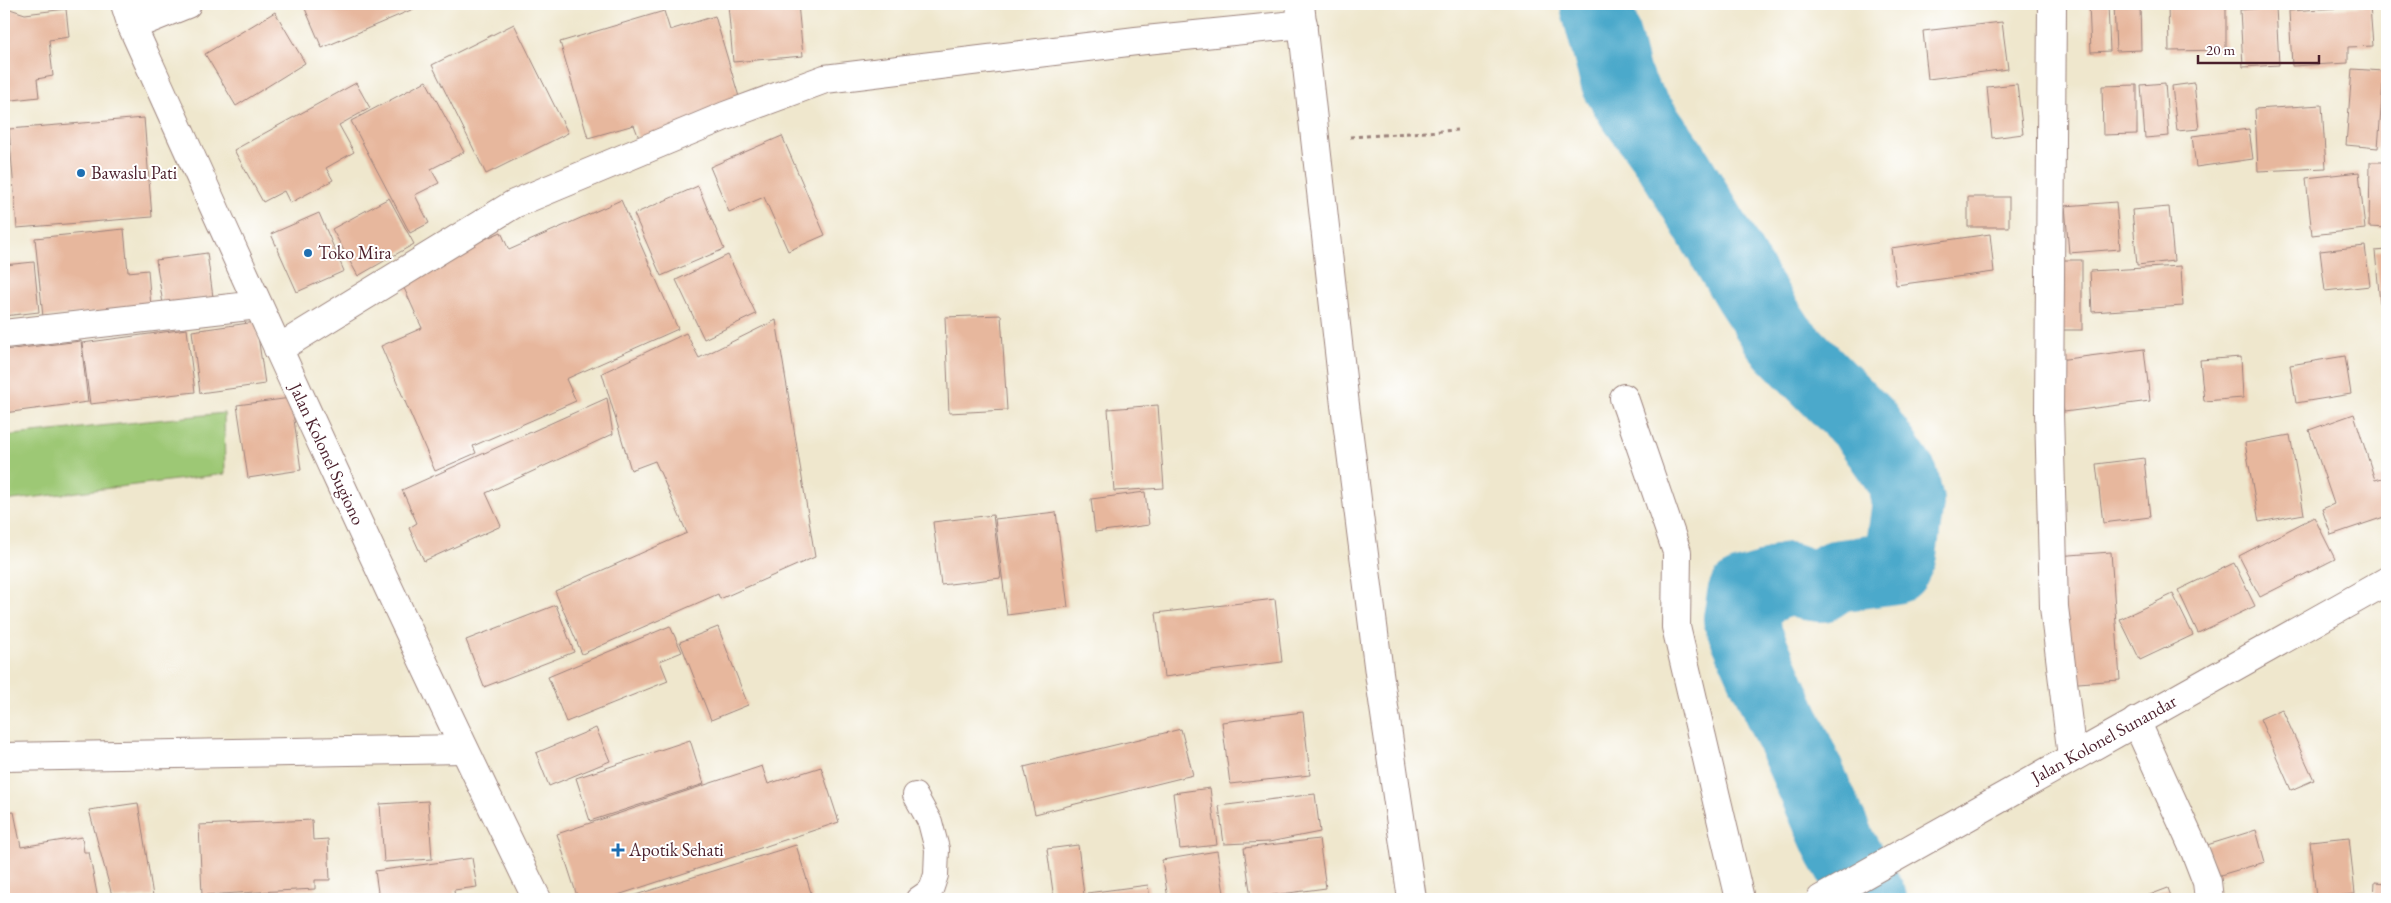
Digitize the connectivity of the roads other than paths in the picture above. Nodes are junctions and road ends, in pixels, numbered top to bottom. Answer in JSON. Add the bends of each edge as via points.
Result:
{"nodes":[{"id":1,"x":187,"y":4,"type":"edge"},
{"id":2,"x":2052,"y":4,"type":"edge"},
{"id":3,"x":1301,"y":14,"type":"edge"},
{"id":4,"x":129,"y":15,"type":"edge"},
{"id":5,"x":258,"y":305,"type":"junction"},
{"id":6,"x":4,"y":334,"type":"edge"},
{"id":7,"x":278,"y":349,"type":"junction"},
{"id":8,"x":1624,"y":398,"type":"dead end"},
{"id":9,"x":2387,"y":581,"type":"edge"},
{"id":10,"x":2136,"y":721,"type":"junction"},
{"id":11,"x":464,"y":749,"type":"junction"},
{"id":12,"x":2072,"y":756,"type":"junction"},
{"id":13,"x":4,"y":757,"type":"edge"},
{"id":14,"x":915,"y":795,"type":"dead end"},
{"id":15,"x":1822,"y":898,"type":"edge"},
{"id":16,"x":537,"y":899,"type":"edge"},
{"id":17,"x":918,"y":899,"type":"edge"},
{"id":18,"x":1412,"y":899,"type":"edge"},
{"id":19,"x":1740,"y":899,"type":"edge"},
{"id":20,"x":2209,"y":899,"type":"edge"}],
"edges":[{"from":1,"to":4,"type":"street"},
{"from":2,"to":12,"type":"street","via":[[2049,432],[2054,607]]},
{"from":3,"to":7,"type":"street","via":[[1136,41],[825,79],[725,116],[514,204]]},
{"from":3,"to":18,"type":"street","via":[[1379,673]]},
{"from":4,"to":5,"type":"street","name":"Jalan Kolonel Sugiono"},
{"from":5,"to":6,"type":"street"},
{"from":5,"to":7,"type":"street","name":"Jalan Kolonel Sugiono"},
{"from":7,"to":11,"type":"street","name":"Jalan Kolonel Sugiono"},
{"from":8,"to":19,"type":"street","via":[[1677,552],[1676,627]]},
{"from":9,"to":10,"type":"street","name":"Jalan Kolonel Sunandar"},
{"from":10,"to":12,"type":"street","name":"Jalan Kolonel Sunandar"},
{"from":10,"to":20,"type":"street","via":[[2195,851],[2207,882]]},
{"from":11,"to":13,"type":"street"},
{"from":11,"to":16,"type":"street","name":"Jalan Kolonel Sugiono"},
{"from":12,"to":15,"type":"street","name":"Jalan Kolonel Sunandar"},
{"from":14,"to":17,"type":"lane","via":[[930,822],[937,849],[936,875],[931,890]]}]}
